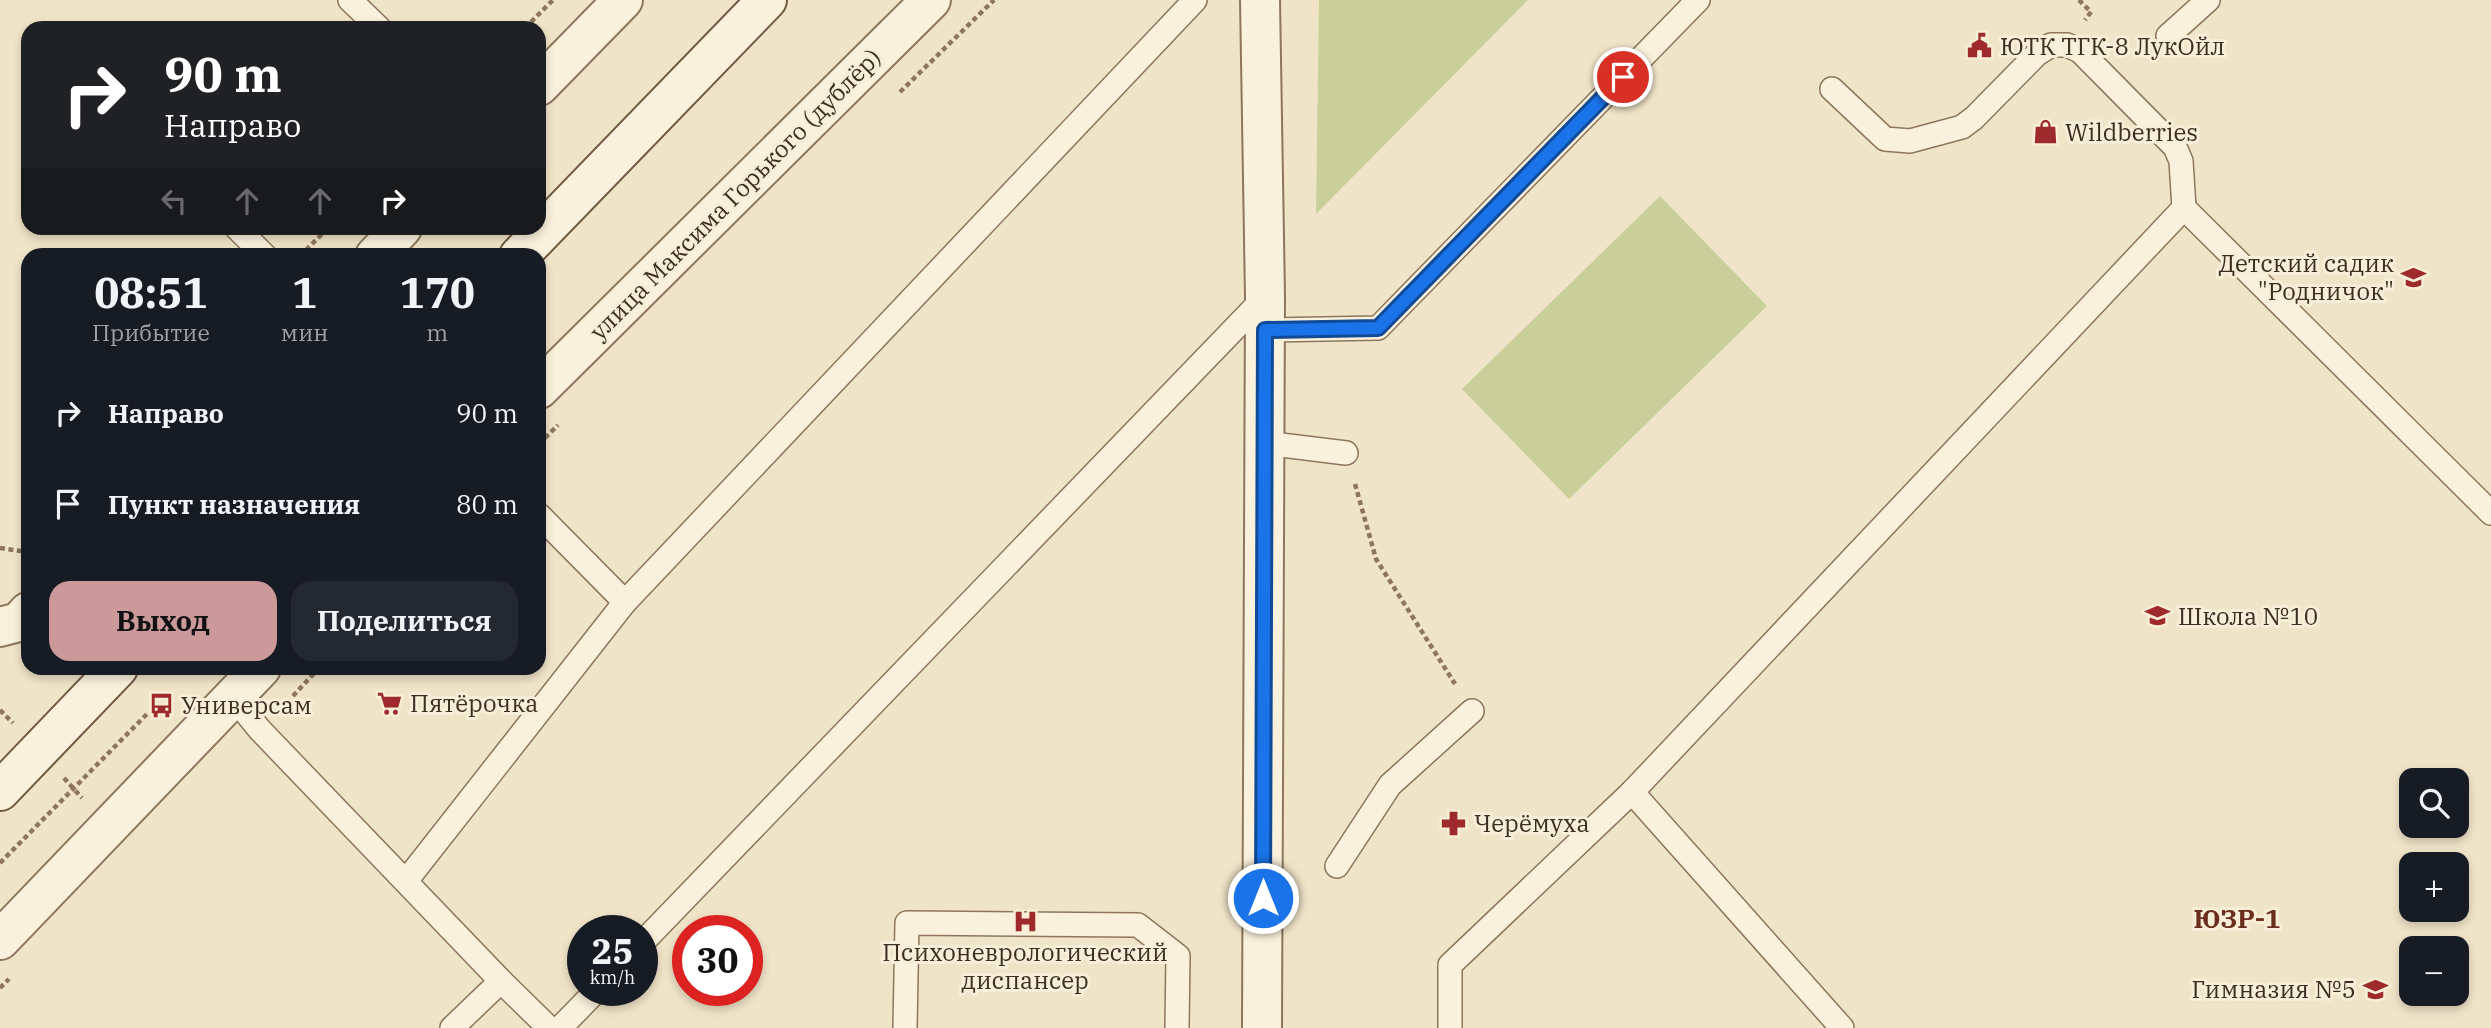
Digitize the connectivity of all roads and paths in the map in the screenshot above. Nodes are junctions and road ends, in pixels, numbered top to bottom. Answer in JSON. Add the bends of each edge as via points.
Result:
{"nodes":[{"id":1,"x":553,"y":0,"type":"edge"},
{"id":2,"x":623,"y":0,"type":"edge"},
{"id":3,"x":766,"y":0,"type":"edge"},
{"id":4,"x":931,"y":0,"type":"edge"},
{"id":5,"x":1195,"y":0,"type":"edge"},
{"id":6,"x":1259,"y":0,"type":"edge"},
{"id":7,"x":1698,"y":0,"type":"edge"},
{"id":8,"x":2208,"y":0,"type":"edge"},
{"id":9,"x":354,"y":1,"type":"edge"},
{"id":10,"x":373,"y":21,"type":"edge"},
{"id":11,"x":532,"y":21,"type":"edge"},
{"id":12,"x":2168,"y":36,"type":"dead end"},
{"id":13,"x":546,"y":79,"type":"edge"},
{"id":14,"x":1832,"y":89,"type":"dead end"},
{"id":15,"x":2184,"y":208,"type":"junction"},
{"id":16,"x":546,"y":228,"type":"edge"},
{"id":17,"x":244,"y":235,"type":"edge"},
{"id":18,"x":321,"y":235,"type":"edge"},
{"id":19,"x":395,"y":235,"type":"edge"},
{"id":20,"x":539,"y":235,"type":"edge"},
{"id":21,"x":257,"y":248,"type":"edge"},
{"id":22,"x":308,"y":248,"type":"edge"},
{"id":23,"x":382,"y":248,"type":"edge"},
{"id":24,"x":527,"y":248,"type":"edge"},
{"id":25,"x":1265,"y":313,"type":"junction"},
{"id":26,"x":546,"y":382,"type":"edge"},
{"id":27,"x":1265,"y":443,"type":"junction"},
{"id":28,"x":1346,"y":453,"type":"joint"},
{"id":29,"x":2491,"y":513,"type":"edge"},
{"id":30,"x":546,"y":522,"type":"edge"},
{"id":31,"x":0,"y":548,"type":"edge"},
{"id":32,"x":21,"y":551,"type":"edge"},
{"id":33,"x":625,"y":602,"type":"junction"},
{"id":34,"x":21,"y":619,"type":"edge"},
{"id":35,"x":0,"y":627,"type":"edge"},
{"id":36,"x":111,"y":675,"type":"edge"},
{"id":37,"x":254,"y":675,"type":"edge"},
{"id":38,"x":233,"y":697,"type":"junction"},
{"id":39,"x":1472,"y":711,"type":"joint"},
{"id":40,"x":147,"y":714,"type":"dead end"},
{"id":41,"x":0,"y":791,"type":"edge"},
{"id":42,"x":1632,"y":792,"type":"junction"},
{"id":43,"x":0,"y":863,"type":"edge"},
{"id":44,"x":1337,"y":866,"type":"dead end"},
{"id":45,"x":407,"y":881,"type":"junction"},
{"id":46,"x":658,"y":927,"type":"edge"},
{"id":47,"x":0,"y":940,"type":"edge"},
{"id":48,"x":501,"y":981,"type":"junction"},
{"id":49,"x":582,"y":1006,"type":"edge"},
{"id":50,"x":452,"y":1028,"type":"edge"},
{"id":51,"x":549,"y":1028,"type":"edge"},
{"id":52,"x":561,"y":1028,"type":"edge"},
{"id":53,"x":905,"y":1028,"type":"edge"},
{"id":54,"x":1177,"y":1028,"type":"edge"},
{"id":55,"x":1262,"y":1028,"type":"edge"},
{"id":56,"x":1450,"y":1028,"type":"edge"},
{"id":57,"x":1842,"y":1028,"type":"edge"}],
"edges":[{"from":1,"to":11,"type":"path"},
{"from":2,"to":13,"type":"street"},
{"from":3,"to":16,"type":"street"},
{"from":4,"to":26,"type":"street","name":"улица Максима Горького (дублёр)"},
{"from":5,"to":33,"type":"lane"},
{"from":6,"to":25,"type":"street"},
{"from":7,"to":25,"type":"lane","via":[[1378,328]]},
{"from":8,"to":12,"type":"lane"},
{"from":9,"to":10,"type":"lane"},
{"from":14,"to":15,"type":"lane","via":[[1885,139],[1910,141],[1962,127],[2037,54],[2051,45],[2067,45],[2080,51],[2175,147],[2181,161]]},
{"from":15,"to":29,"type":"lane"},
{"from":15,"to":42,"type":"lane"},
{"from":17,"to":21,"type":"lane"},
{"from":18,"to":22,"type":"path"},
{"from":19,"to":23,"type":"street"},
{"from":20,"to":24,"type":"street"},
{"from":25,"to":27,"type":"street"},
{"from":25,"to":46,"type":"lane"},
{"from":27,"to":28,"type":"lane"},
{"from":27,"to":55,"type":"street"},
{"from":28,"to":39,"type":"path","via":[[1376,559]]},
{"from":30,"to":33,"type":"lane"},
{"from":31,"to":32,"type":"path"},
{"from":33,"to":45,"type":"lane"},
{"from":34,"to":35,"type":"street"},
{"from":36,"to":41,"type":"street"},
{"from":37,"to":38,"type":"street"},
{"from":38,"to":45,"type":"lane"},
{"from":38,"to":47,"type":"street"},
{"from":39,"to":44,"type":"lane","via":[[1390,785]]},
{"from":40,"to":43,"type":"path"},
{"from":42,"to":56,"type":"lane","via":[[1450,965]]},
{"from":42,"to":57,"type":"lane"},
{"from":45,"to":48,"type":"lane"},
{"from":48,"to":50,"type":"lane"},
{"from":48,"to":51,"type":"lane"},
{"from":49,"to":52,"type":"lane"},
{"from":53,"to":54,"type":"lane","via":[[907,923],[1138,925],[1178,956]]}]}
